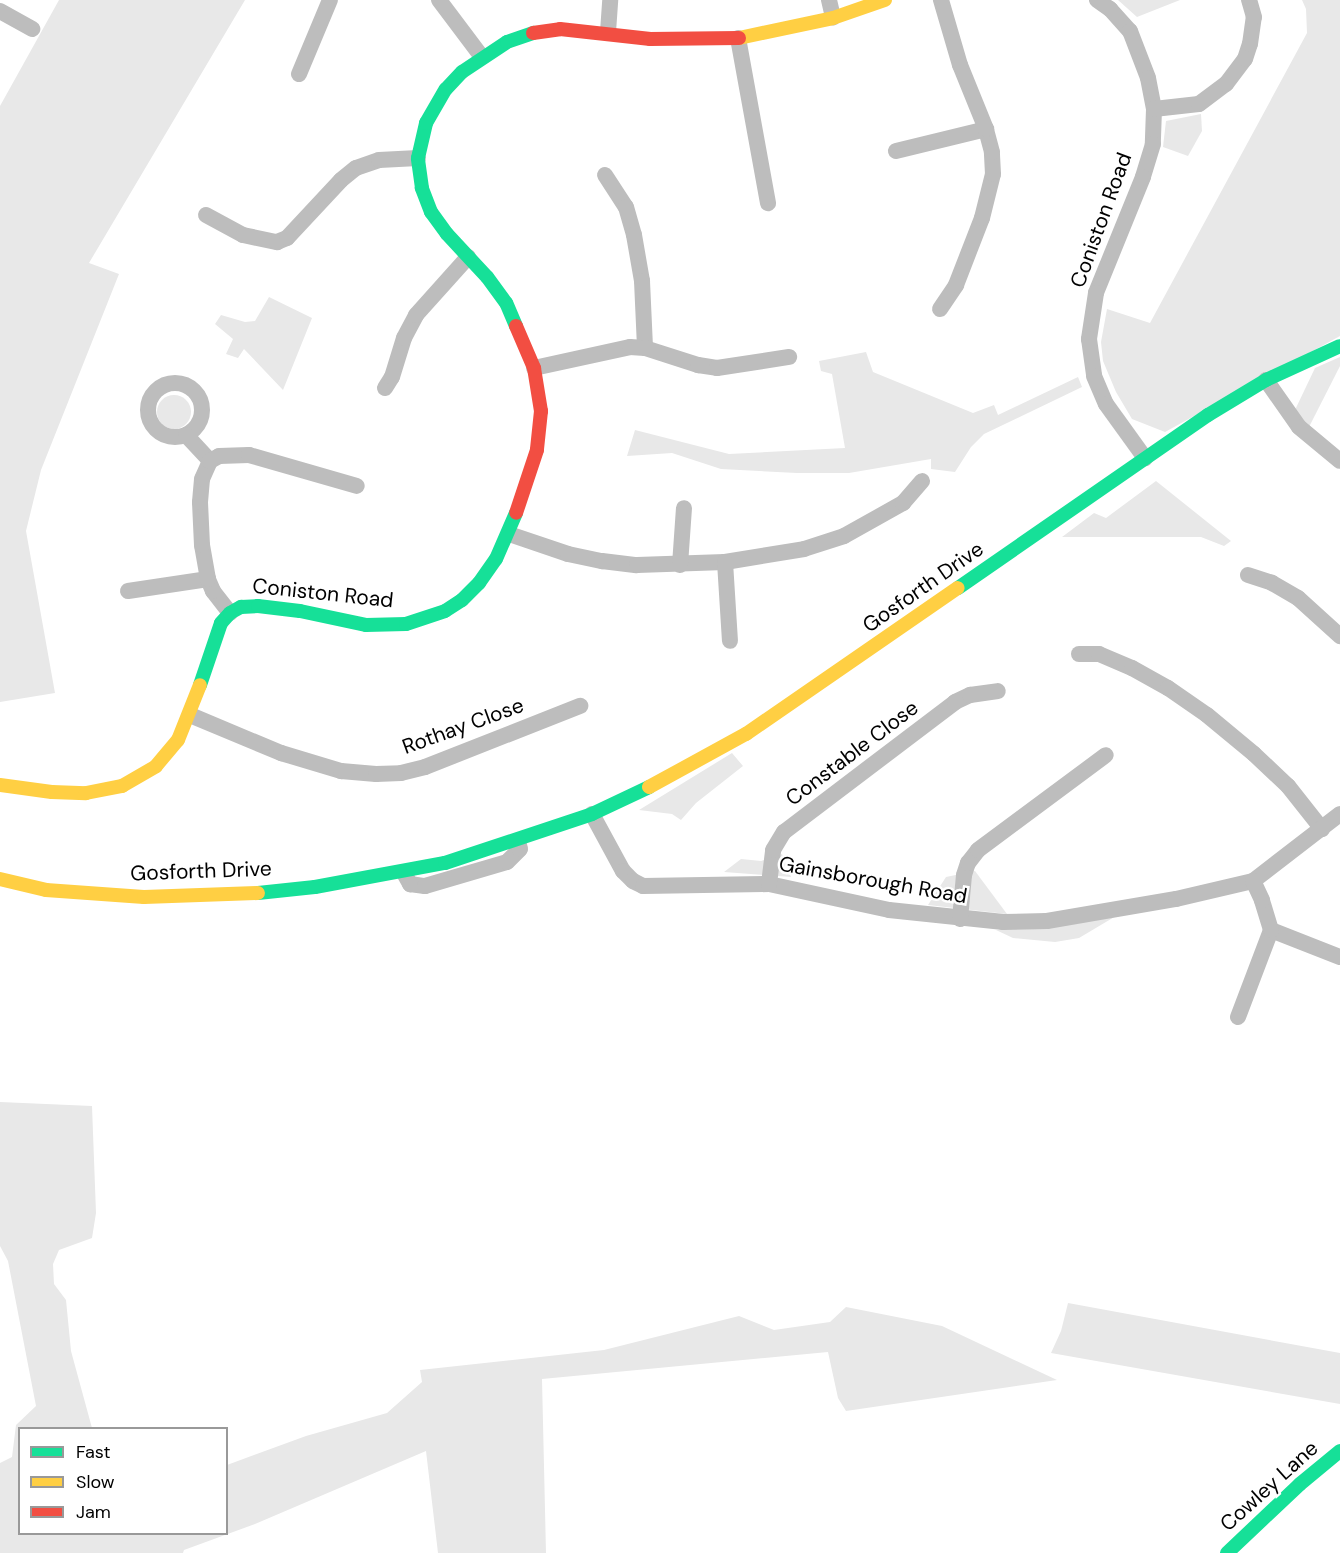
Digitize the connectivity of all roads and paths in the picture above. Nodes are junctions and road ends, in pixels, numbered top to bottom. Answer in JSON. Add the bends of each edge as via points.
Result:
{"nodes":[{"id":1,"x":330,"y":0,"type":"edge"},
{"id":2,"x":439,"y":0,"type":"edge"},
{"id":3,"x":609,"y":0,"type":"edge"},
{"id":4,"x":829,"y":0,"type":"edge"},
{"id":5,"x":885,"y":0,"type":"edge"},
{"id":6,"x":941,"y":0,"type":"edge"},
{"id":7,"x":1097,"y":0,"type":"edge"},
{"id":8,"x":1249,"y":0,"type":"edge"},
{"id":9,"x":0,"y":11,"type":"edge"},
{"id":10,"x":833,"y":18,"type":"junction"},
{"id":11,"x":32,"y":29,"type":"dead end"},
{"id":12,"x":608,"y":32,"type":"junction"},
{"id":13,"x":738,"y":38,"type":"junction"},
{"id":14,"x":482,"y":57,"type":"junction"},
{"id":15,"x":299,"y":74,"type":"dead end"},
{"id":16,"x":1154,"y":109,"type":"junction"},
{"id":17,"x":986,"y":129,"type":"junction"},
{"id":18,"x":896,"y":151,"type":"dead end"},
{"id":19,"x":418,"y":158,"type":"junction"},
{"id":20,"x":605,"y":175,"type":"dead end"},
{"id":21,"x":768,"y":203,"type":"dead end"},
{"id":22,"x":206,"y":215,"type":"dead end"},
{"id":23,"x":468,"y":257,"type":"junction"},
{"id":24,"x":940,"y":309,"type":"dead end"},
{"id":25,"x":1340,"y":346,"type":"edge"},
{"id":26,"x":645,"y":348,"type":"junction"},
{"id":27,"x":789,"y":357,"type":"dead end"},
{"id":28,"x":534,"y":368,"type":"junction"},
{"id":29,"x":1266,"y":380,"type":"junction"},
{"id":30,"x":385,"y":388,"type":"dead end"},
{"id":31,"x":186,"y":435,"type":"dead end"},
{"id":32,"x":1145,"y":458,"type":"junction"},
{"id":33,"x":210,"y":461,"type":"junction"},
{"id":34,"x":1340,"y":461,"type":"edge"},
{"id":35,"x":922,"y":481,"type":"dead end"},
{"id":36,"x":357,"y":486,"type":"dead end"},
{"id":37,"x":684,"y":508,"type":"dead end"},
{"id":38,"x":509,"y":534,"type":"junction"},
{"id":39,"x":725,"y":562,"type":"junction"},
{"id":40,"x":680,"y":565,"type":"junction"},
{"id":41,"x":1248,"y":575,"type":"dead end"},
{"id":42,"x":208,"y":579,"type":"junction"},
{"id":43,"x":128,"y":591,"type":"dead end"},
{"id":44,"x":230,"y":613,"type":"junction"},
{"id":45,"x":1340,"y":636,"type":"edge"},
{"id":46,"x":730,"y":641,"type":"dead end"},
{"id":47,"x":1079,"y":654,"type":"dead end"},
{"id":48,"x":998,"y":691,"type":"dead end"},
{"id":49,"x":580,"y":706,"type":"dead end"},
{"id":50,"x":190,"y":715,"type":"junction"},
{"id":51,"x":1106,"y":755,"type":"dead end"},
{"id":52,"x":0,"y":785,"type":"edge"},
{"id":53,"x":592,"y":814,"type":"junction"},
{"id":54,"x":1340,"y":814,"type":"edge"},
{"id":55,"x":1322,"y":829,"type":"junction"},
{"id":56,"x":518,"y":841,"type":"joint"},
{"id":57,"x":404,"y":873,"type":"joint"},
{"id":58,"x":0,"y":879,"type":"edge"},
{"id":59,"x":1253,"y":881,"type":"junction"},
{"id":60,"x":769,"y":884,"type":"junction"},
{"id":61,"x":960,"y":919,"type":"junction"},
{"id":62,"x":1271,"y":930,"type":"junction"},
{"id":63,"x":1340,"y":957,"type":"edge"},
{"id":64,"x":1238,"y":1017,"type":"dead end"},
{"id":65,"x":1340,"y":1451,"type":"edge"},
{"id":66,"x":1227,"y":1553,"type":"edge"}],
"edges":[{"from":1,"to":15,"type":"street"},
{"from":2,"to":14,"type":"street"},
{"from":3,"to":12,"type":"street"},
{"from":4,"to":10,"type":"street"},
{"from":5,"to":10,"type":"street","name":"Coniston Road"},
{"from":6,"to":17,"type":"street","via":[[960,65]]},
{"from":7,"to":16,"type":"street","name":"Coniston Road","via":[[1130,31],[1148,78]]},
{"from":8,"to":16,"type":"street","via":[[1254,18],[1250,44],[1245,59],[1226,84],[1199,104]]},
{"from":9,"to":11,"type":"street"},
{"from":10,"to":13,"type":"street","name":"Coniston Road"},
{"from":12,"to":13,"type":"street","name":"Coniston Road","via":[[650,39]]},
{"from":12,"to":14,"type":"street","name":"Coniston Road","via":[[560,29],[533,33]]},
{"from":13,"to":21,"type":"street"},
{"from":14,"to":19,"type":"street","name":"Coniston Road","via":[[436,103],[426,123]]},
{"from":16,"to":32,"type":"street","name":"Coniston Road","via":[[1153,144],[1096,293],[1089,339],[1094,376],[1106,404]]},
{"from":17,"to":18,"type":"street"},
{"from":17,"to":24,"type":"street","via":[[993,174],[989,196],[956,285]]},
{"from":19,"to":22,"type":"street","via":[[379,160],[356,168],[287,238],[277,242],[243,235]]},
{"from":19,"to":23,"type":"street","name":"Coniston Road","via":[[422,188],[431,212]]},
{"from":20,"to":26,"type":"street","via":[[626,207],[634,235],[642,281]]},
{"from":23,"to":28,"type":"street","name":"Coniston Road","via":[[507,303]]},
{"from":23,"to":30,"type":"street","via":[[416,315]]},
{"from":25,"to":29,"type":"street","name":"Gosforth Drive"},
{"from":26,"to":27,"type":"street","via":[[717,368]]},
{"from":26,"to":28,"type":"street","via":[[615,348]]},
{"from":28,"to":38,"type":"street","name":"Coniston Road","via":[[541,432]]},
{"from":29,"to":32,"type":"street","name":"Gosforth Drive"},
{"from":29,"to":34,"type":"street","via":[[1299,427]]},
{"from":31,"to":33,"type":"street"},
{"from":32,"to":53,"type":"street","name":"Gosforth Drive","via":[[746,734],[663,781]]},
{"from":33,"to":36,"type":"street","via":[[219,456],[249,455]]},
{"from":33,"to":42,"type":"street","via":[[202,479],[200,502]]},
{"from":35,"to":39,"type":"street","via":[[903,503],[844,536],[804,549]]},
{"from":37,"to":40,"type":"street"},
{"from":38,"to":40,"type":"street","via":[[602,561]]},
{"from":38,"to":44,"type":"street","name":"Coniston Road","via":[[479,583],[462,600],[425,619],[389,626],[258,606],[241,607]]},
{"from":39,"to":40,"type":"street"},
{"from":39,"to":46,"type":"street"},
{"from":41,"to":45,"type":"street","via":[[1298,598]]},
{"from":42,"to":43,"type":"street"},
{"from":42,"to":44,"type":"street"},
{"from":44,"to":50,"type":"street","name":"Coniston Road","via":[[221,623]]},
{"from":47,"to":55,"type":"street","via":[[1099,654],[1178,694],[1254,753],[1288,786]]},
{"from":48,"to":60,"type":"street","name":"Constable Close","via":[[970,695],[955,702],[784,832],[773,850]]},
{"from":49,"to":50,"type":"street","name":"Rothay Close","via":[[425,766],[376,774],[341,771],[281,753]]},
{"from":50,"to":52,"type":"street","name":"Coniston Road","via":[[167,756],[122,786],[86,793]]},
{"from":51,"to":61,"type":"street","via":[[978,850],[964,875]]},
{"from":53,"to":56,"type":"street","name":"Gosforth Drive"},
{"from":53,"to":60,"type":"street","name":"Gainsborough Road","via":[[623,871],[643,886]]},
{"from":54,"to":55,"type":"street","name":"Gainsborough Road"},
{"from":55,"to":59,"type":"street","name":"Gainsborough Road"},
{"from":56,"to":57,"type":"street","name":"Gosforth Drive","via":[[520,849],[507,862],[425,886],[410,884]]},
{"from":57,"to":58,"type":"street","name":"Gosforth Drive","via":[[315,887],[192,897],[76,893]]},
{"from":59,"to":61,"type":"street","name":"Gainsborough Road","via":[[1047,921]]},
{"from":59,"to":62,"type":"street"},
{"from":60,"to":61,"type":"street","name":"Gainsborough Road","via":[[889,910]]},
{"from":62,"to":63,"type":"street"},
{"from":62,"to":64,"type":"street"},
{"from":65,"to":66,"type":"street","name":"Cowley Lane"}]}
